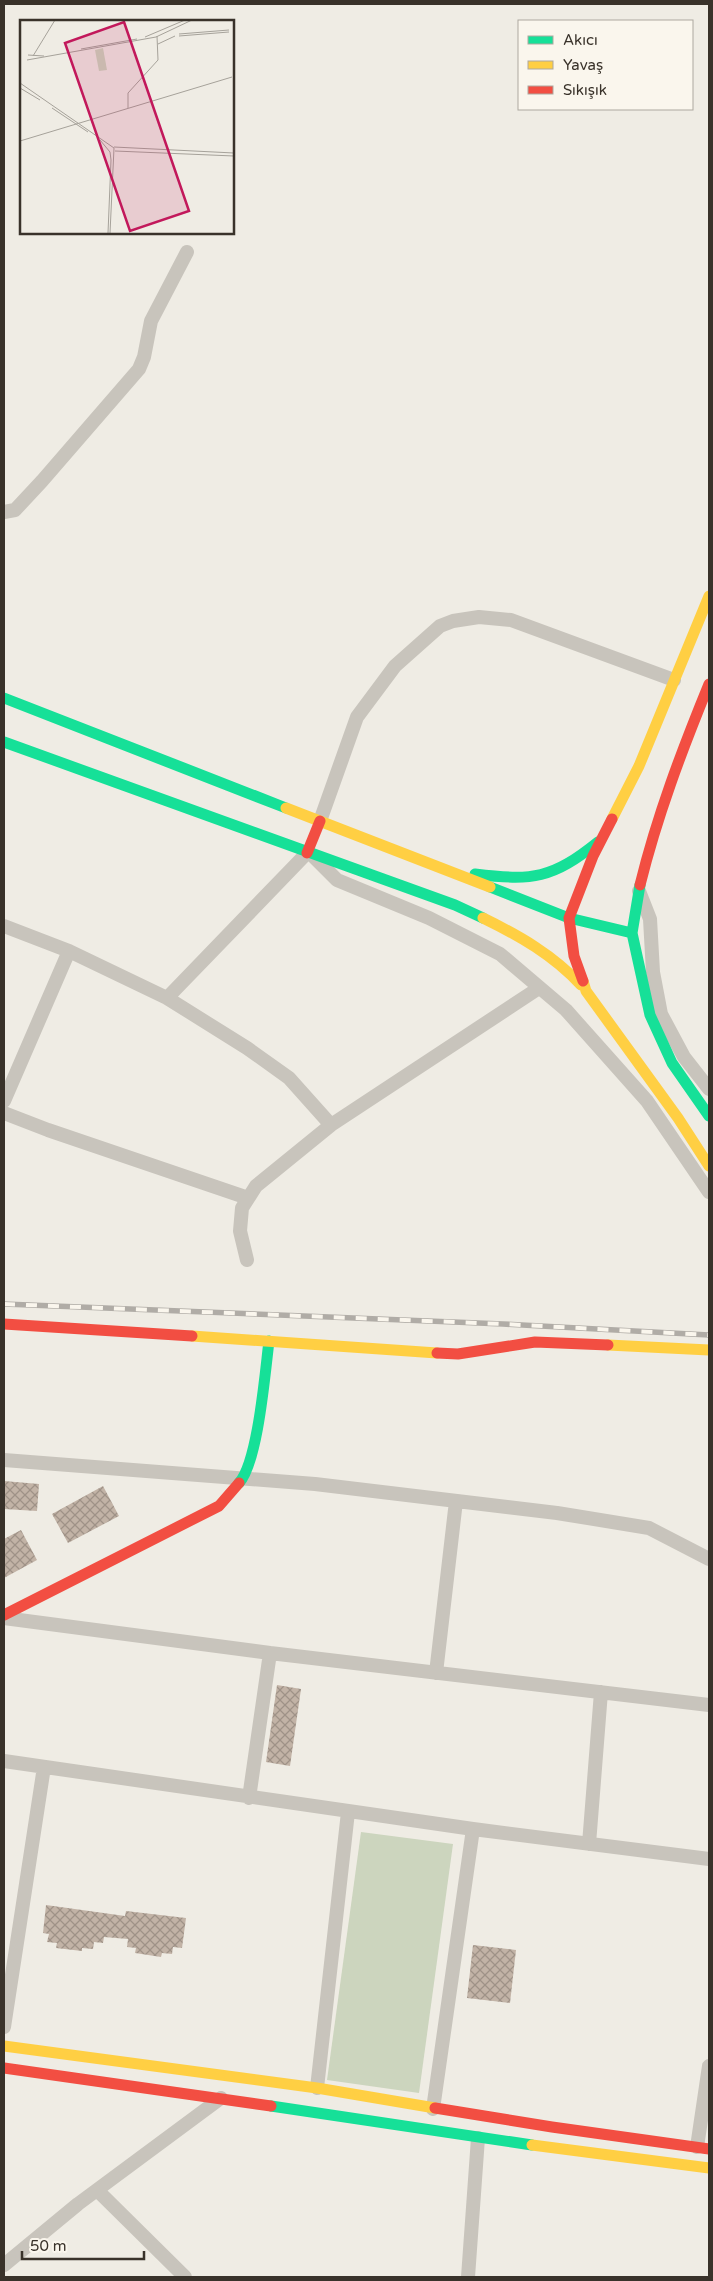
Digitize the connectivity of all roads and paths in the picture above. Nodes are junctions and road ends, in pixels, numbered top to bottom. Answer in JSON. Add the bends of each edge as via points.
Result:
{"nodes":[{"id":1,"x":187,"y":252,"type":"dead end"},
{"id":2,"x":4,"y":512,"type":"edge"},
{"id":3,"x":709,"y":596,"type":"edge"},
{"id":4,"x":674,"y":680,"type":"junction"},
{"id":5,"x":709,"y":686,"type":"edge"},
{"id":6,"x":4,"y":698,"type":"edge"},
{"id":7,"x":4,"y":742,"type":"edge"},
{"id":8,"x":320,"y":821,"type":"junction"},
{"id":9,"x":601,"y":840,"type":"junction"},
{"id":10,"x":310,"y":854,"type":"junction"},
{"id":11,"x":447,"y":870,"type":"junction"},
{"id":12,"x":639,"y":891,"type":"junction"},
{"id":13,"x":570,"y":918,"type":"junction"},
{"id":14,"x":4,"y":926,"type":"edge"},
{"id":15,"x":632,"y":932,"type":"junction"},
{"id":16,"x":69,"y":951,"type":"junction"},
{"id":17,"x":539,"y":988,"type":"junction"},
{"id":18,"x":586,"y":991,"type":"junction"},
{"id":19,"x":167,"y":998,"type":"junction"},
{"id":20,"x":709,"y":1089,"type":"edge"},
{"id":21,"x":4,"y":1102,"type":"edge"},
{"id":22,"x":4,"y":1112,"type":"edge"},
{"id":23,"x":709,"y":1116,"type":"edge"},
{"id":24,"x":331,"y":1124,"type":"junction"},
{"id":25,"x":709,"y":1166,"type":"edge"},
{"id":26,"x":709,"y":1192,"type":"edge"},
{"id":27,"x":248,"y":1198,"type":"junction"},
{"id":28,"x":247,"y":1260,"type":"dead end"},
{"id":29,"x":4,"y":1324,"type":"edge"},
{"id":30,"x":269,"y":1342,"type":"junction"},
{"id":31,"x":709,"y":1350,"type":"edge"},
{"id":32,"x":4,"y":1460,"type":"edge"},
{"id":33,"x":244,"y":1478,"type":"junction"},
{"id":34,"x":456,"y":1501,"type":"junction"},
{"id":35,"x":709,"y":1559,"type":"edge"},
{"id":36,"x":4,"y":1617,"type":"edge"},
{"id":37,"x":270,"y":1653,"type":"junction"},
{"id":38,"x":436,"y":1673,"type":"junction"},
{"id":39,"x":600,"y":1692,"type":"junction"},
{"id":40,"x":709,"y":1705,"type":"edge"},
{"id":41,"x":4,"y":1761,"type":"edge"},
{"id":42,"x":44,"y":1767,"type":"junction"},
{"id":43,"x":249,"y":1798,"type":"junction"},
{"id":44,"x":348,"y":1812,"type":"junction"},
{"id":45,"x":472,"y":1829,"type":"junction"},
{"id":46,"x":589,"y":1844,"type":"junction"},
{"id":47,"x":709,"y":1859,"type":"edge"},
{"id":48,"x":4,"y":2027,"type":"edge"},
{"id":49,"x":4,"y":2046,"type":"edge"},
{"id":50,"x":709,"y":2066,"type":"edge"},
{"id":51,"x":4,"y":2068,"type":"edge"},
{"id":52,"x":317,"y":2088,"type":"junction"},
{"id":53,"x":221,"y":2098,"type":"junction"},
{"id":54,"x":433,"y":2108,"type":"junction"},
{"id":55,"x":478,"y":2138,"type":"junction"},
{"id":56,"x":703,"y":2148,"type":"edge"},
{"id":57,"x":709,"y":2168,"type":"edge"},
{"id":58,"x":97,"y":2190,"type":"junction"},
{"id":59,"x":4,"y":2265,"type":"edge"},
{"id":60,"x":185,"y":2277,"type":"edge"},
{"id":61,"x":468,"y":2277,"type":"edge"}],
"edges":[{"from":1,"to":2,"type":"street","via":[[151,321],[140,369],[42,482],[15,510]]},
{"from":3,"to":4,"type":"main road"},
{"from":4,"to":8,"type":"street","via":[[511,620],[479,617],[440,626],[394,666],[357,717]]},
{"from":4,"to":9,"type":"main road","via":[[639,766]]},
{"from":5,"to":12,"type":"main road","via":[[680,754],[652,835]]},
{"from":6,"to":8,"type":"main road"},
{"from":7,"to":10,"type":"main road"},
{"from":8,"to":10,"type":"main road"},
{"from":8,"to":11,"type":"main road"},
{"from":9,"to":11,"type":"main road","via":[[552,873],[521,877]]},
{"from":9,"to":13,"type":"main road"},
{"from":10,"to":17,"type":"street","via":[[338,880],[429,918],[500,954]]},
{"from":10,"to":18,"type":"main road","via":[[455,905],[513,932],[550,954]]},
{"from":10,"to":19,"type":"street"},
{"from":11,"to":13,"type":"main road"},
{"from":12,"to":15,"type":"main road"},
{"from":12,"to":20,"type":"street","via":[[650,919],[653,972],[661,1014],[684,1057]]},
{"from":13,"to":15,"type":"main road"},
{"from":13,"to":18,"type":"main road","via":[[574,956]]},
{"from":14,"to":16,"type":"street"},
{"from":15,"to":23,"type":"main road","via":[[650,1015],[672,1063]]},
{"from":16,"to":19,"type":"street"},
{"from":16,"to":21,"type":"street"},
{"from":17,"to":24,"type":"street"},
{"from":17,"to":26,"type":"street","via":[[566,1010],[647,1101]]},
{"from":18,"to":25,"type":"main road"},
{"from":19,"to":24,"type":"street","via":[[289,1078]]},
{"from":22,"to":27,"type":"street"},
{"from":24,"to":27,"type":"street","via":[[256,1186]]},
{"from":27,"to":28,"type":"street","via":[[242,1208],[240,1231]]},
{"from":29,"to":30,"type":"main road"},
{"from":30,"to":31,"type":"main road","via":[[458,1354],[535,1342]]},
{"from":30,"to":33,"type":"main road","via":[[253,1454]]},
{"from":32,"to":33,"type":"street"},
{"from":33,"to":34,"type":"street"},
{"from":33,"to":36,"type":"main road","via":[[219,1506]]},
{"from":34,"to":35,"type":"street","via":[[649,1528]]},
{"from":34,"to":38,"type":"street"},
{"from":36,"to":37,"type":"street"},
{"from":37,"to":38,"type":"street"},
{"from":37,"to":43,"type":"street"},
{"from":38,"to":39,"type":"street"},
{"from":39,"to":40,"type":"street"},
{"from":39,"to":46,"type":"street"},
{"from":41,"to":42,"type":"street"},
{"from":42,"to":43,"type":"street"},
{"from":42,"to":48,"type":"street"},
{"from":43,"to":44,"type":"street"},
{"from":44,"to":45,"type":"street"},
{"from":44,"to":52,"type":"street"},
{"from":45,"to":46,"type":"street"},
{"from":45,"to":54,"type":"street"},
{"from":46,"to":47,"type":"street"},
{"from":49,"to":52,"type":"main road"},
{"from":50,"to":56,"type":"street"},
{"from":51,"to":53,"type":"main road"},
{"from":52,"to":54,"type":"main road"},
{"from":53,"to":55,"type":"main road"},
{"from":53,"to":58,"type":"street"},
{"from":54,"to":56,"type":"main road"},
{"from":55,"to":57,"type":"main road"},
{"from":55,"to":61,"type":"street"},
{"from":58,"to":59,"type":"street"},
{"from":58,"to":60,"type":"street"}]}
